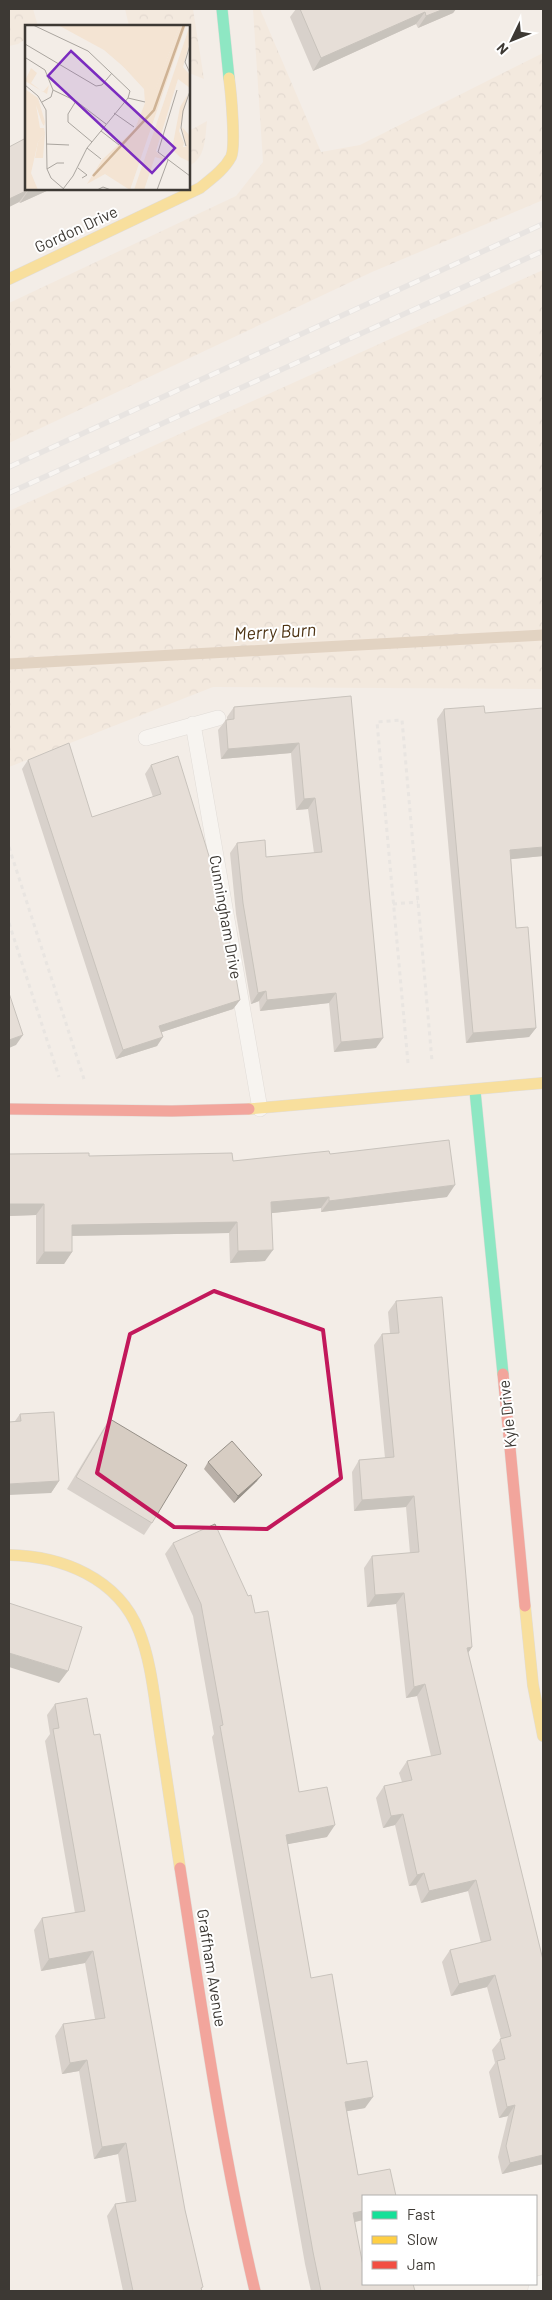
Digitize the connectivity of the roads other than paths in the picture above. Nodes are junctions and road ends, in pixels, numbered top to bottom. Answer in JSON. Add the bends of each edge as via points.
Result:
{"nodes":[{"id":1,"x":222,"y":9,"type":"edge"},
{"id":2,"x":9,"y":279,"type":"edge"},
{"id":3,"x":218,"y":718,"type":"dead end"},
{"id":4,"x":193,"y":724,"type":"junction"},
{"id":5,"x":146,"y":738,"type":"dead end"},
{"id":6,"x":543,"y":1083,"type":"edge"},
{"id":7,"x":475,"y":1091,"type":"junction"},
{"id":8,"x":9,"y":1109,"type":"edge"},
{"id":9,"x":260,"y":1109,"type":"junction"},
{"id":10,"x":9,"y":1555,"type":"edge"},
{"id":11,"x":538,"y":1685,"type":"edge"},
{"id":12,"x":543,"y":1736,"type":"edge"},
{"id":13,"x":255,"y":2291,"type":"edge"}],
"edges":[{"from":1,"to":2,"type":"street","name":"Gordon Drive","via":[[232,105],[232,156],[200,188]]},
{"from":3,"to":4,"type":"lane"},
{"from":4,"to":5,"type":"lane"},
{"from":4,"to":9,"type":"lane","name":"Cunningham Drive"},
{"from":6,"to":7,"type":"street"},
{"from":7,"to":9,"type":"street"},
{"from":7,"to":11,"type":"street","name":"Kyle Drive"},
{"from":8,"to":9,"type":"street"},
{"from":10,"to":13,"type":"street","name":"Graffham Avenue","via":[[60,1560],[87,1571],[118,1597],[138,1626],[149,1667],[210,2059]]},
{"from":11,"to":12,"type":"street","name":"Kyle Drive"}]}
